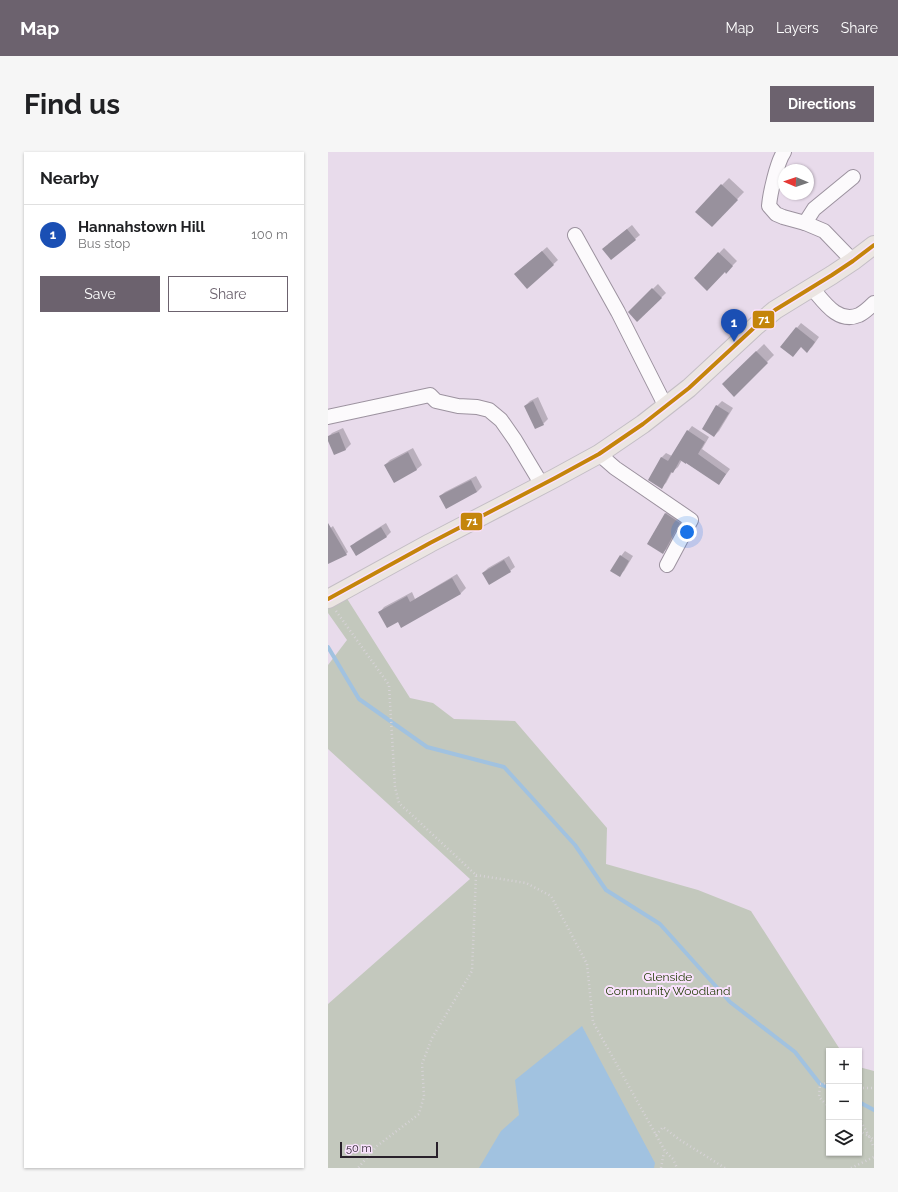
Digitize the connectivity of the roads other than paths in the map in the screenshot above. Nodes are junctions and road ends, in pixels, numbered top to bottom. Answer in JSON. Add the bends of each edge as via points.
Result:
{"nodes":[{"id":1,"x":784,"y":152,"type":"edge"},
{"id":2,"x":854,"y":177,"type":"dead end"},
{"id":3,"x":805,"y":223,"type":"junction"},
{"id":4,"x":575,"y":235,"type":"dead end"},
{"id":5,"x":874,"y":245,"type":"edge"},
{"id":6,"x":853,"y":261,"type":"junction"},
{"id":7,"x":812,"y":288,"type":"junction"},
{"id":8,"x":874,"y":303,"type":"edge"},
{"id":9,"x":666,"y":407,"type":"junction"},
{"id":10,"x":328,"y":417,"type":"edge"},
{"id":11,"x":599,"y":454,"type":"junction"},
{"id":12,"x":542,"y":485,"type":"junction"},
{"id":13,"x":667,"y":565,"type":"dead end"},
{"id":14,"x":328,"y":599,"type":"edge"}],
"edges":[{"from":1,"to":3,"type":"street","via":[[769,206],[776,214]]},
{"from":2,"to":3,"type":"street","via":[[814,209]]},
{"from":3,"to":6,"type":"street","via":[[824,231]]},
{"from":4,"to":9,"type":"street"},
{"from":5,"to":6,"type":"main road"},
{"from":6,"to":7,"type":"main road"},
{"from":7,"to":8,"type":"street","via":[[831,309],[843,317],[861,314]]},
{"from":7,"to":9,"type":"main road","via":[[775,310]]},
{"from":9,"to":11,"type":"main road"},
{"from":10,"to":12,"type":"street","via":[[430,395],[436,401],[490,410],[501,420],[515,440]]},
{"from":11,"to":12,"type":"main road"},
{"from":11,"to":13,"type":"street","via":[[615,468],[692,520]]},
{"from":12,"to":14,"type":"main road"}]}
